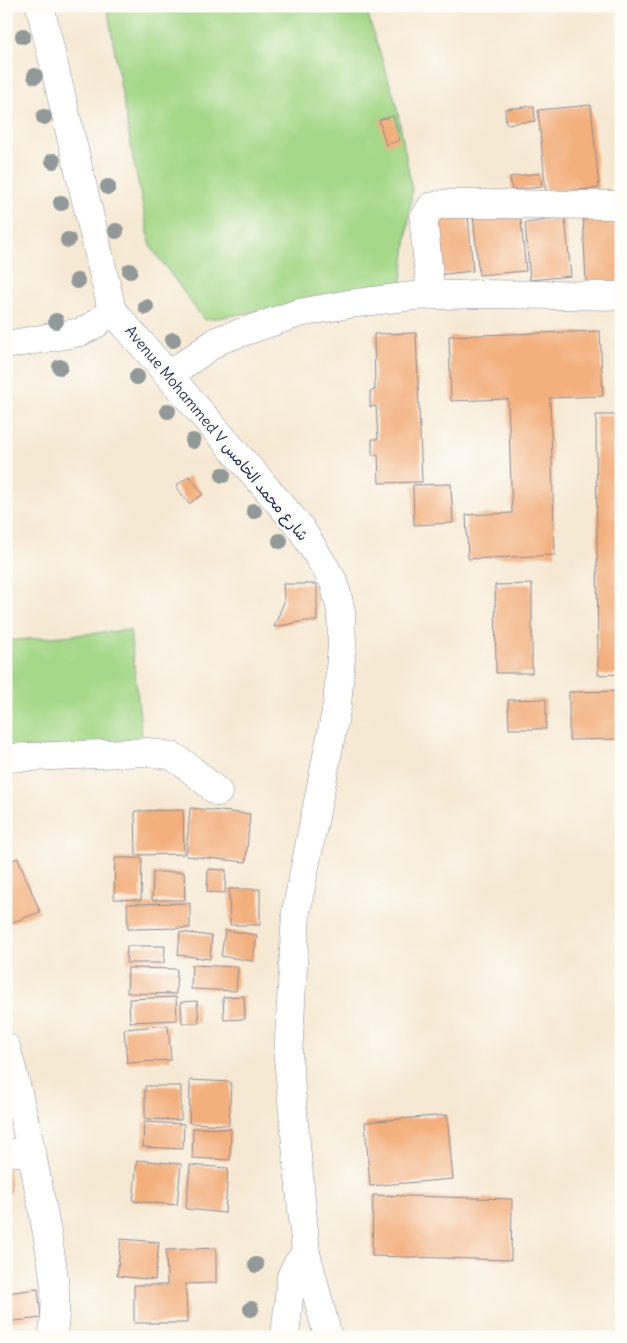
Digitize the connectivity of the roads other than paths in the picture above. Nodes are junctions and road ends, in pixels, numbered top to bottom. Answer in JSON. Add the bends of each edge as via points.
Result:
{"nodes":[{"id":1,"x":40,"y":6,"type":"edge"},
{"id":2,"x":621,"y":205,"type":"edge"},
{"id":3,"x":431,"y":295,"type":"junction"},
{"id":4,"x":621,"y":296,"type":"edge"},
{"id":5,"x":112,"y":310,"type":"junction"},
{"id":6,"x":6,"y":346,"type":"edge"},
{"id":7,"x":169,"y":375,"type":"junction"},
{"id":8,"x":6,"y":758,"type":"edge"},
{"id":9,"x":218,"y":792,"type":"dead end"},
{"id":10,"x":6,"y":1046,"type":"edge"},
{"id":11,"x":19,"y":1152,"type":"edge"},
{"id":12,"x":306,"y":1253,"type":"junction"},
{"id":13,"x":52,"y":1337,"type":"edge"},
{"id":14,"x":285,"y":1337,"type":"edge"},
{"id":15,"x":328,"y":1337,"type":"edge"}],
"edges":[{"from":1,"to":5,"type":"main road","name":"Avenue Mohammed V شارع محمد الخامس"},
{"from":2,"to":3,"type":"main road","via":[[444,204],[431,207],[424,219]]},
{"from":3,"to":4,"type":"main road"},
{"from":3,"to":7,"type":"main road","via":[[299,313],[219,340]]},
{"from":5,"to":6,"type":"main road","via":[[81,332]]},
{"from":5,"to":7,"type":"main road","name":"Avenue Mohammed V شارع محمد الخامس"},
{"from":7,"to":12,"type":"main road","name":"Avenue Mohammed V شارع محمد الخامس","via":[[300,527],[334,582],[341,611],[338,706],[296,912],[288,1057]]},
{"from":8,"to":9,"type":"main road","via":[[148,752],[172,756]]},
{"from":10,"to":11,"type":"main road"},
{"from":11,"to":13,"type":"main road","via":[[55,1280]]},
{"from":12,"to":14,"type":"main road","via":[[291,1277]]},
{"from":12,"to":15,"type":"main road","name":"Avenue Mohammed V شارع محمد الخامس"}]}
